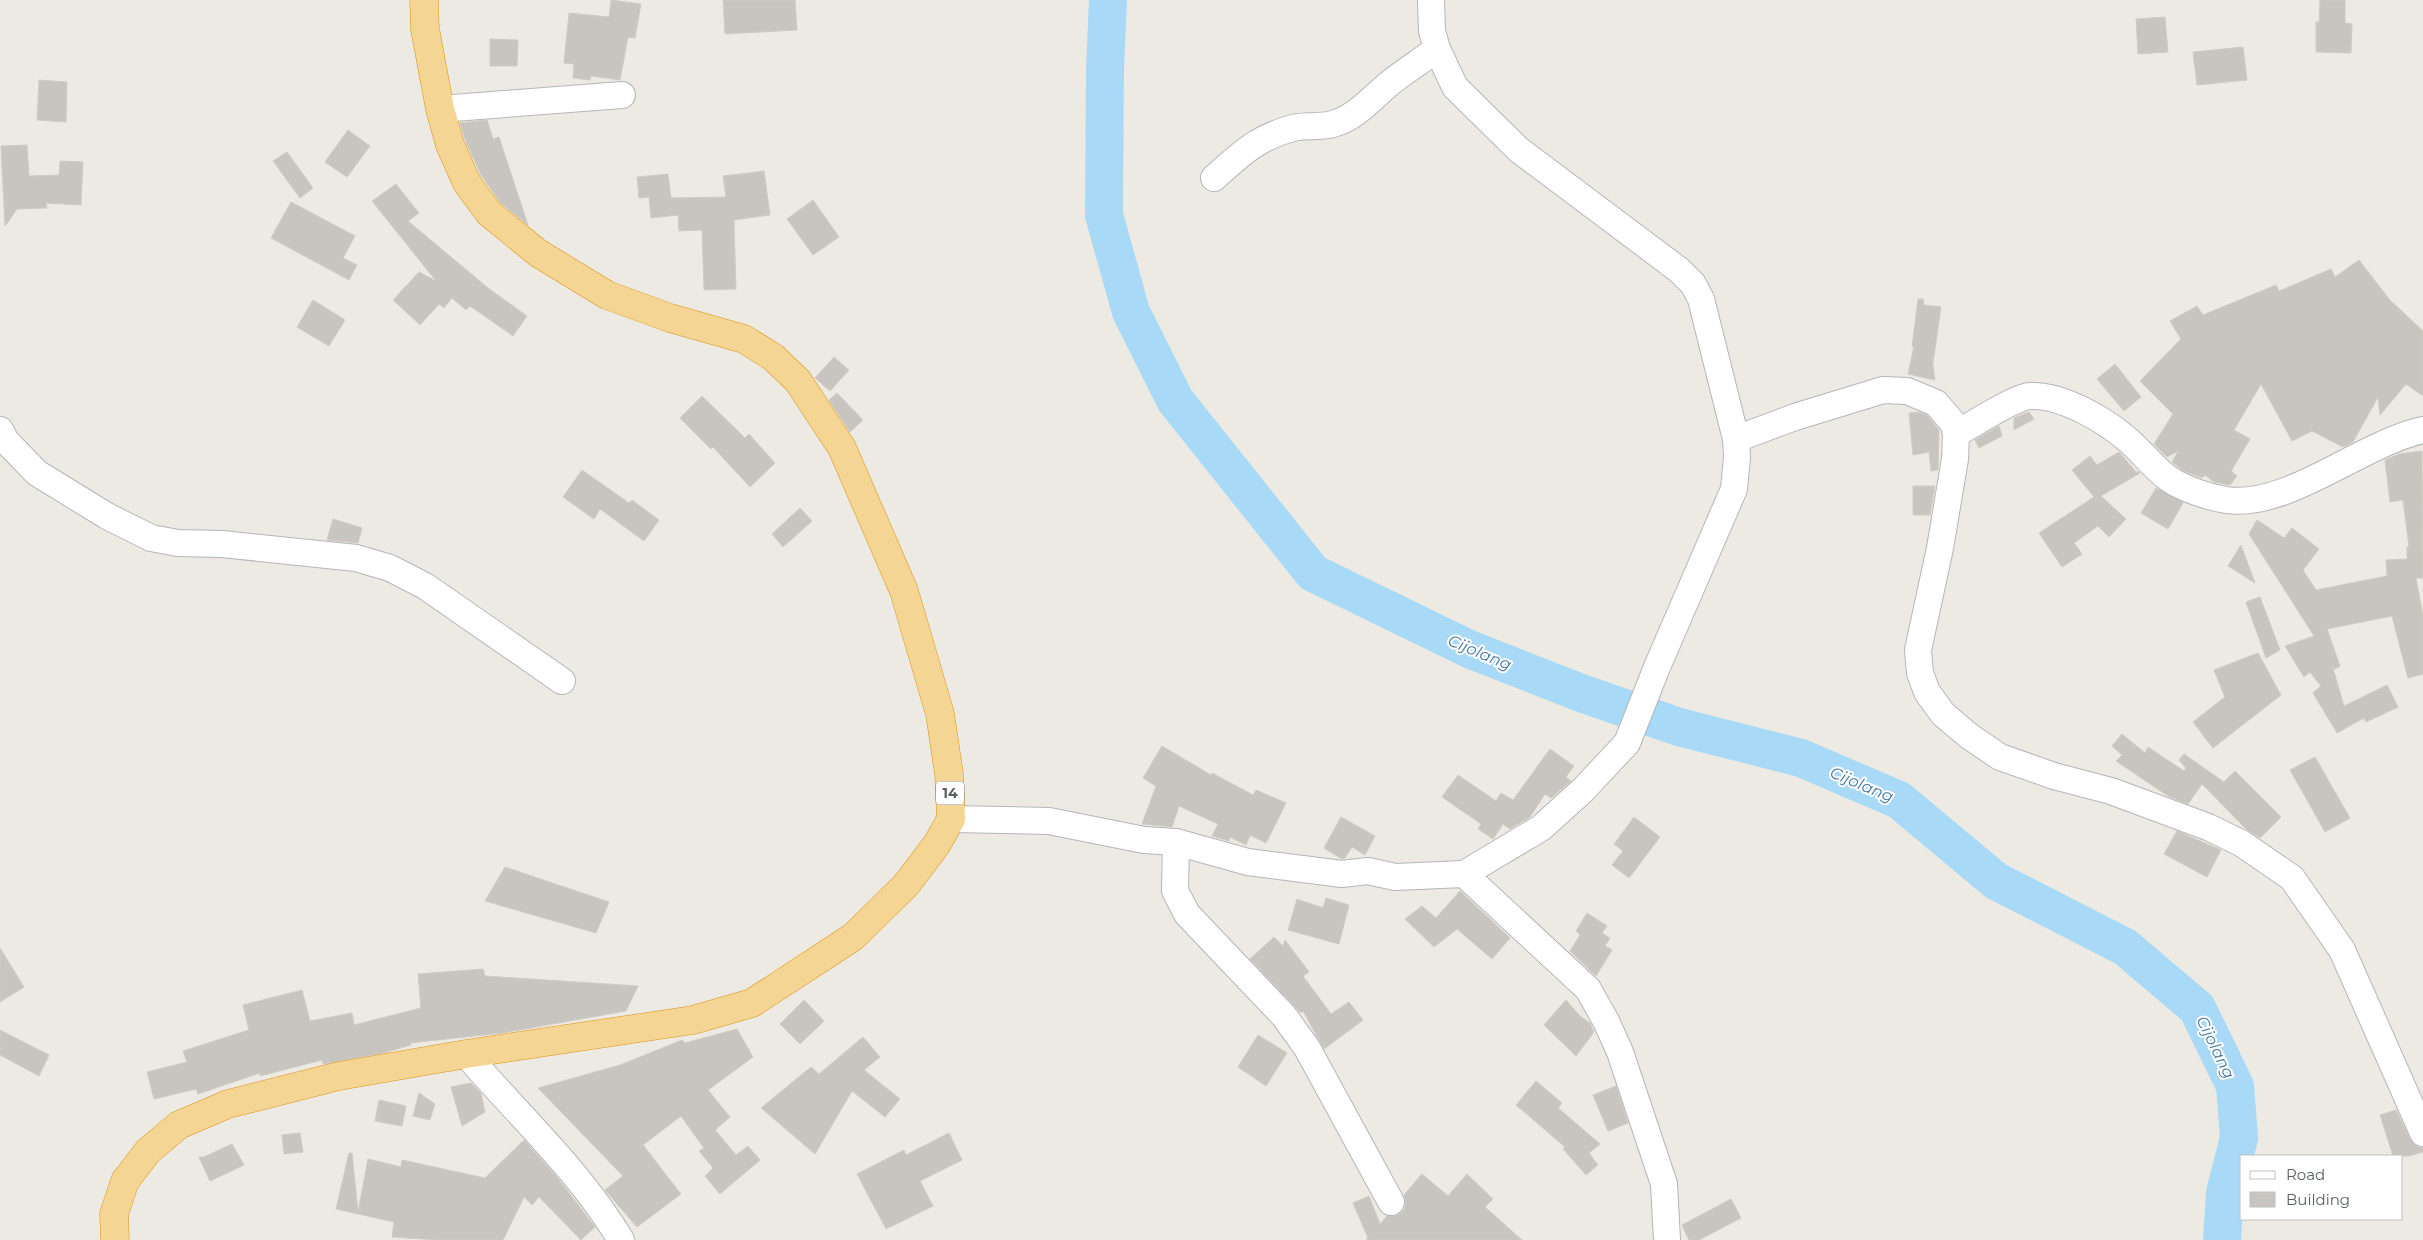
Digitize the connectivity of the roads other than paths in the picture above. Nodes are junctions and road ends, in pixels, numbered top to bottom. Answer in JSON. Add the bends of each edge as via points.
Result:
{"nodes":[{"id":1,"x":424,"y":0,"type":"edge"},
{"id":2,"x":1431,"y":0,"type":"edge"},
{"id":3,"x":1436,"y":50,"type":"junction"},
{"id":4,"x":622,"y":95,"type":"dead end"},
{"id":5,"x":440,"y":109,"type":"junction"},
{"id":6,"x":1214,"y":178,"type":"dead end"},
{"id":7,"x":0,"y":430,"type":"edge"},
{"id":8,"x":2423,"y":430,"type":"edge"},
{"id":9,"x":1956,"y":434,"type":"junction"},
{"id":10,"x":1736,"y":439,"type":"junction"},
{"id":11,"x":562,"y":681,"type":"dead end"},
{"id":12,"x":952,"y":819,"type":"junction"},
{"id":13,"x":1176,"y":842,"type":"junction"},
{"id":14,"x":1464,"y":874,"type":"junction"},
{"id":15,"x":466,"y":1054,"type":"junction"},
{"id":16,"x":2423,"y":1132,"type":"edge"},
{"id":17,"x":1392,"y":1202,"type":"dead end"},
{"id":18,"x":116,"y":1240,"type":"edge"},
{"id":19,"x":621,"y":1240,"type":"edge"},
{"id":20,"x":1667,"y":1240,"type":"edge"}],
"edges":[{"from":1,"to":5,"type":"highway","number":"14","via":[[425,29]]},
{"from":2,"to":3,"type":"street"},
{"from":3,"to":6,"type":"street","via":[[1357,112],[1321,127],[1300,127],[1272,133],[1246,149]]},
{"from":3,"to":10,"type":"street","via":[[1455,87],[1519,150],[1679,270],[1693,284],[1702,299]]},
{"from":4,"to":5,"type":"street"},
{"from":5,"to":12,"type":"highway","number":"14","via":[[450,146],[468,183],[489,213],[538,253],[607,295],[670,318],[744,339],[773,357],[798,381],[842,448],[904,591],[940,714]]},
{"from":7,"to":11,"type":"street","via":[[6,441],[37,473],[107,516],[151,538],[348,557],[390,568],[425,586]]},
{"from":8,"to":9,"type":"street","via":[[2392,439],[2312,479],[2262,499],[2226,500],[2192,490],[2170,479],[2103,421],[2059,400],[2029,396]]},
{"from":9,"to":10,"type":"street","via":[[1953,423],[1936,403],[1907,391],[1883,390]]},
{"from":9,"to":16,"type":"street","via":[[1940,548],[1918,650],[1926,692],[1943,714],[2000,757],[2054,776],[2110,790],[2208,827],[2241,843],[2292,878],[2342,950]]},
{"from":10,"to":14,"type":"street","via":[[1734,489],[1627,743],[1541,828]]},
{"from":12,"to":13,"type":"street","via":[[1050,821],[1144,840]]},
{"from":12,"to":15,"type":"highway","number":"14","via":[[906,885],[853,937],[752,1002],[693,1020]]},
{"from":13,"to":14,"type":"street","via":[[1248,862],[1342,874],[1368,871],[1395,876]]},
{"from":13,"to":17,"type":"street","via":[[1175,891],[1187,914],[1284,1016],[1307,1048]]},
{"from":14,"to":20,"type":"street","via":[[1588,989],[1606,1021],[1620,1052],[1664,1184]]},
{"from":15,"to":18,"type":"highway","number":"14","via":[[339,1076],[228,1104],[179,1126],[148,1151],[125,1180],[114,1214]]},
{"from":15,"to":19,"type":"street","via":[[574,1173]]}]}
